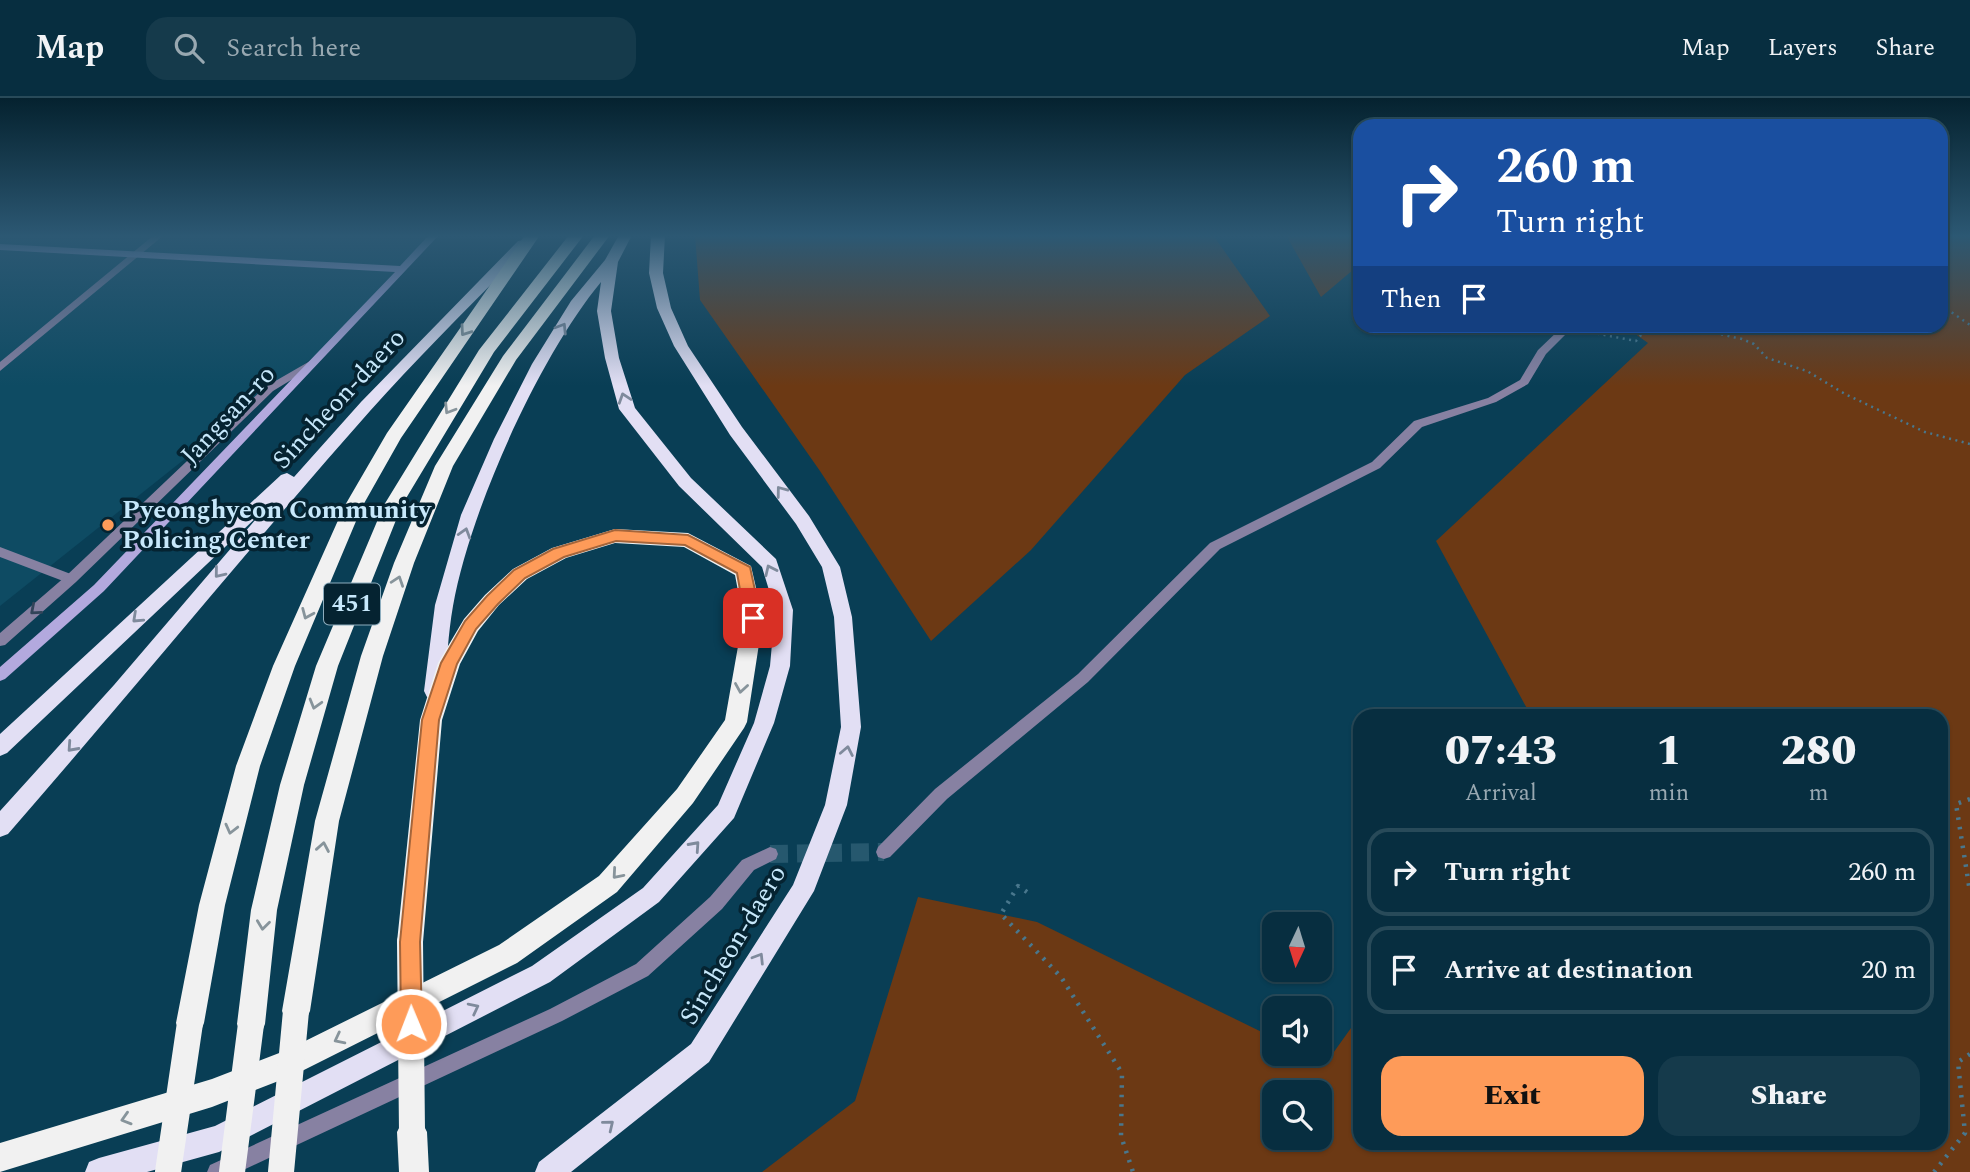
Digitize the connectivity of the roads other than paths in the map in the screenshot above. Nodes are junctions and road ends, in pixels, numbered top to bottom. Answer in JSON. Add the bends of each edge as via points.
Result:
{"nodes":[{"id":1,"x":101,"y":285,"type":"edge"},
{"id":2,"x":386,"y":285,"type":"edge"},
{"id":3,"x":484,"y":285,"type":"edge"},
{"id":4,"x":498,"y":285,"type":"edge"},
{"id":5,"x":538,"y":285,"type":"edge"},
{"id":6,"x":565,"y":285,"type":"edge"},
{"id":7,"x":591,"y":285,"type":"edge"},
{"id":8,"x":608,"y":285,"type":"edge"},
{"id":9,"x":659,"y":285,"type":"edge"},
{"id":10,"x":1559,"y":333,"type":"edge"},
{"id":11,"x":310,"y":364,"type":"junction"},
{"id":12,"x":0,"y":368,"type":"edge"},
{"id":13,"x":367,"y":405,"type":"junction"},
{"id":14,"x":0,"y":552,"type":"edge"},
{"id":15,"x":71,"y":579,"type":"junction"},
{"id":16,"x":0,"y":640,"type":"edge"},
{"id":17,"x":0,"y":675,"type":"edge"},
{"id":18,"x":431,"y":720,"type":"junction"},
{"id":19,"x":0,"y":747,"type":"edge"},
{"id":20,"x":0,"y":827,"type":"edge"},
{"id":21,"x":884,"y":852,"type":"tunnel mouth"},
{"id":22,"x":771,"y":854,"type":"tunnel mouth"},
{"id":23,"x":0,"y":1158,"type":"edge"},
{"id":24,"x":552,"y":1170,"type":"edge"},
{"id":25,"x":99,"y":1172,"type":"edge"},
{"id":26,"x":168,"y":1172,"type":"edge"},
{"id":27,"x":217,"y":1172,"type":"edge"},
{"id":28,"x":232,"y":1172,"type":"edge"},
{"id":29,"x":281,"y":1172,"type":"edge"},
{"id":30,"x":414,"y":1172,"type":"edge"}],
"edges":[{"from":1,"to":12,"type":"street"},
{"from":2,"to":11,"type":"main road","name":"Jangsan-ro"},
{"from":3,"to":13,"type":"highway","name":"Sincheon-daero"},
{"from":4,"to":26,"type":"highway","one_way":true,"bridge":true,"via":[[393,437],[343,531],[285,666],[248,766],[212,905]]},
{"from":5,"to":28,"type":"highway","number":"451","one_way":true,"bridge":true,"via":[[487,350],[388,517],[327,666],[292,785],[264,910]]},
{"from":29,"to":6,"type":"highway","number":"451","one_way":true,"bridge":true,"via":[[296,1011],[327,821],[372,656],[444,466],[509,359]]},
{"from":18,"to":7,"type":"highway","one_way":true,"via":[[444,605],[470,515],[540,364]]},
{"from":25,"to":8,"type":"highway","one_way":true,"via":[[219,1138],[541,974],[651,895],[726,811],[764,723],[780,666],[784,610],[770,564],[685,482],[627,409],[604,311]]},
{"from":24,"to":9,"type":"highway","name":"Sincheon-daero","one_way":true,"via":[[700,1053],[802,891],[836,805],[851,727],[843,617],[831,567],[681,346]]},
{"from":10,"to":21,"type":"street","via":[[1524,382],[1492,400],[1418,424],[1376,465],[1215,546],[1083,678],[942,794]]},
{"from":11,"to":15,"type":"street","name":"Jangsan-ro","via":[[269,389]]},
{"from":11,"to":17,"type":"main road","name":"Jangsan-ro","via":[[99,588]]},
{"from":13,"to":19,"type":"highway","one_way":true},
{"from":13,"to":20,"type":"highway","name":"Sincheon-daero","one_way":true},
{"from":14,"to":15,"type":"street"},
{"from":15,"to":16,"type":"street","name":"Jangsan-ro","one_way":true},
{"from":18,"to":23,"type":"highway","one_way":true,"via":[[449,663],[471,625],[520,574],[559,553],[615,536],[688,540],[744,570],[753,618],[736,722],[685,796],[608,884],[508,954],[293,1061],[212,1093]]},
{"from":18,"to":30,"type":"highway","bridge":true,"via":[[410,942]]},
{"from":22,"to":27,"type":"street","via":[[748,865],[716,903],[642,970]]}]}
